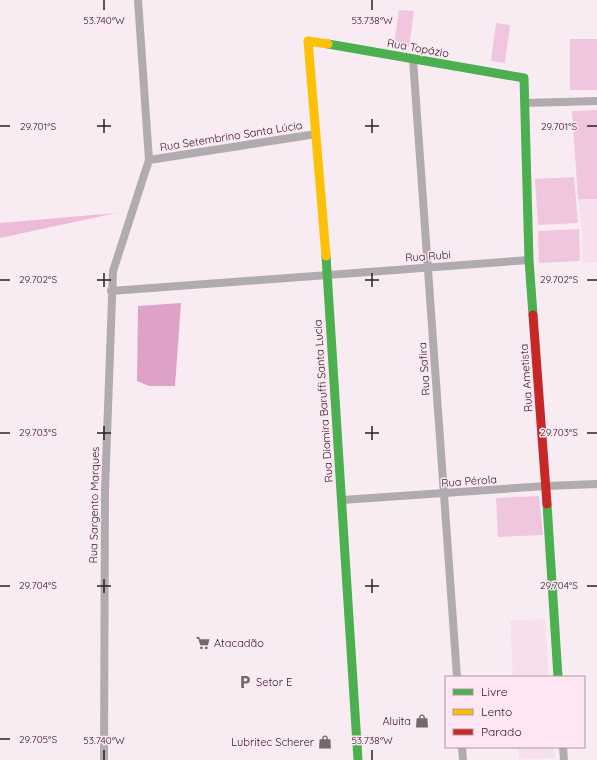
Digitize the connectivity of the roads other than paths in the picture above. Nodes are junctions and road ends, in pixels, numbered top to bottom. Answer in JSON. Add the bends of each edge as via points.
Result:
{"nodes":[{"id":1,"x":138,"y":0,"type":"edge"},
{"id":2,"x":308,"y":41,"type":"joint"},
{"id":3,"x":413,"y":59,"type":"junction"},
{"id":4,"x":524,"y":78,"type":"joint"},
{"id":5,"x":597,"y":101,"type":"edge"},
{"id":6,"x":525,"y":103,"type":"junction"},
{"id":7,"x":316,"y":134,"type":"junction"},
{"id":8,"x":149,"y":160,"type":"junction"},
{"id":9,"x":530,"y":260,"type":"junction"},
{"id":10,"x":428,"y":267,"type":"junction"},
{"id":11,"x":327,"y":274,"type":"junction"},
{"id":12,"x":112,"y":291,"type":"junction"},
{"id":13,"x":597,"y":484,"type":"edge"},
{"id":14,"x":546,"y":486,"type":"junction"},
{"id":15,"x":444,"y":494,"type":"junction"},
{"id":16,"x":342,"y":500,"type":"junction"},
{"id":17,"x":457,"y":676,"type":"edge"},
{"id":18,"x":558,"y":676,"type":"edge"},
{"id":19,"x":462,"y":748,"type":"edge"},
{"id":20,"x":563,"y":748,"type":"edge"},
{"id":21,"x":104,"y":760,"type":"edge"},
{"id":22,"x":358,"y":760,"type":"edge"},
{"id":23,"x":463,"y":760,"type":"edge"},
{"id":24,"x":564,"y":760,"type":"edge"}],
"edges":[{"from":1,"to":8,"type":"street"},
{"from":2,"to":3,"type":"street","name":"Rua Topázio"},
{"from":2,"to":7,"type":"street","name":"Rua Diomira Baruffi Santa Lucia"},
{"from":3,"to":4,"type":"street","name":"Rua Topázio"},
{"from":3,"to":10,"type":"street","name":"Rua Safira"},
{"from":4,"to":6,"type":"street","name":"Rua Ametista"},
{"from":5,"to":6,"type":"street"},
{"from":6,"to":9,"type":"street","name":"Rua Ametista"},
{"from":7,"to":8,"type":"street","name":"Rua Setembrino Santa Lúcia"},
{"from":7,"to":11,"type":"street","name":"Rua Diomira Baruffi Santa Lucia"},
{"from":8,"to":12,"type":"street","name":"Rua Sargento Marques","via":[[113,271]]},
{"from":9,"to":10,"type":"street","name":"Rua Rubi"},
{"from":9,"to":14,"type":"street","name":"Rua Ametista"},
{"from":10,"to":11,"type":"street","name":"Rua Rubi"},
{"from":10,"to":15,"type":"street","name":"Rua Safira"},
{"from":11,"to":12,"type":"street","name":"Rua Rubi"},
{"from":11,"to":16,"type":"street","name":"Rua Diomira Baruffi Santa Lucia"},
{"from":12,"to":21,"type":"street","name":"Rua Sargento Marques","via":[[105,490]]},
{"from":13,"to":14,"type":"street","name":"Rua Pérola"},
{"from":14,"to":15,"type":"street","name":"Rua Pérola"},
{"from":14,"to":18,"type":"street","name":"Rua Ametista"},
{"from":15,"to":16,"type":"street","name":"Rua Pérola"},
{"from":15,"to":17,"type":"street","name":"Rua Safira"},
{"from":16,"to":22,"type":"street","name":"Rua Diomira Baruffi Santa Lucia"},
{"from":19,"to":23,"type":"street"},
{"from":20,"to":24,"type":"street"}]}
